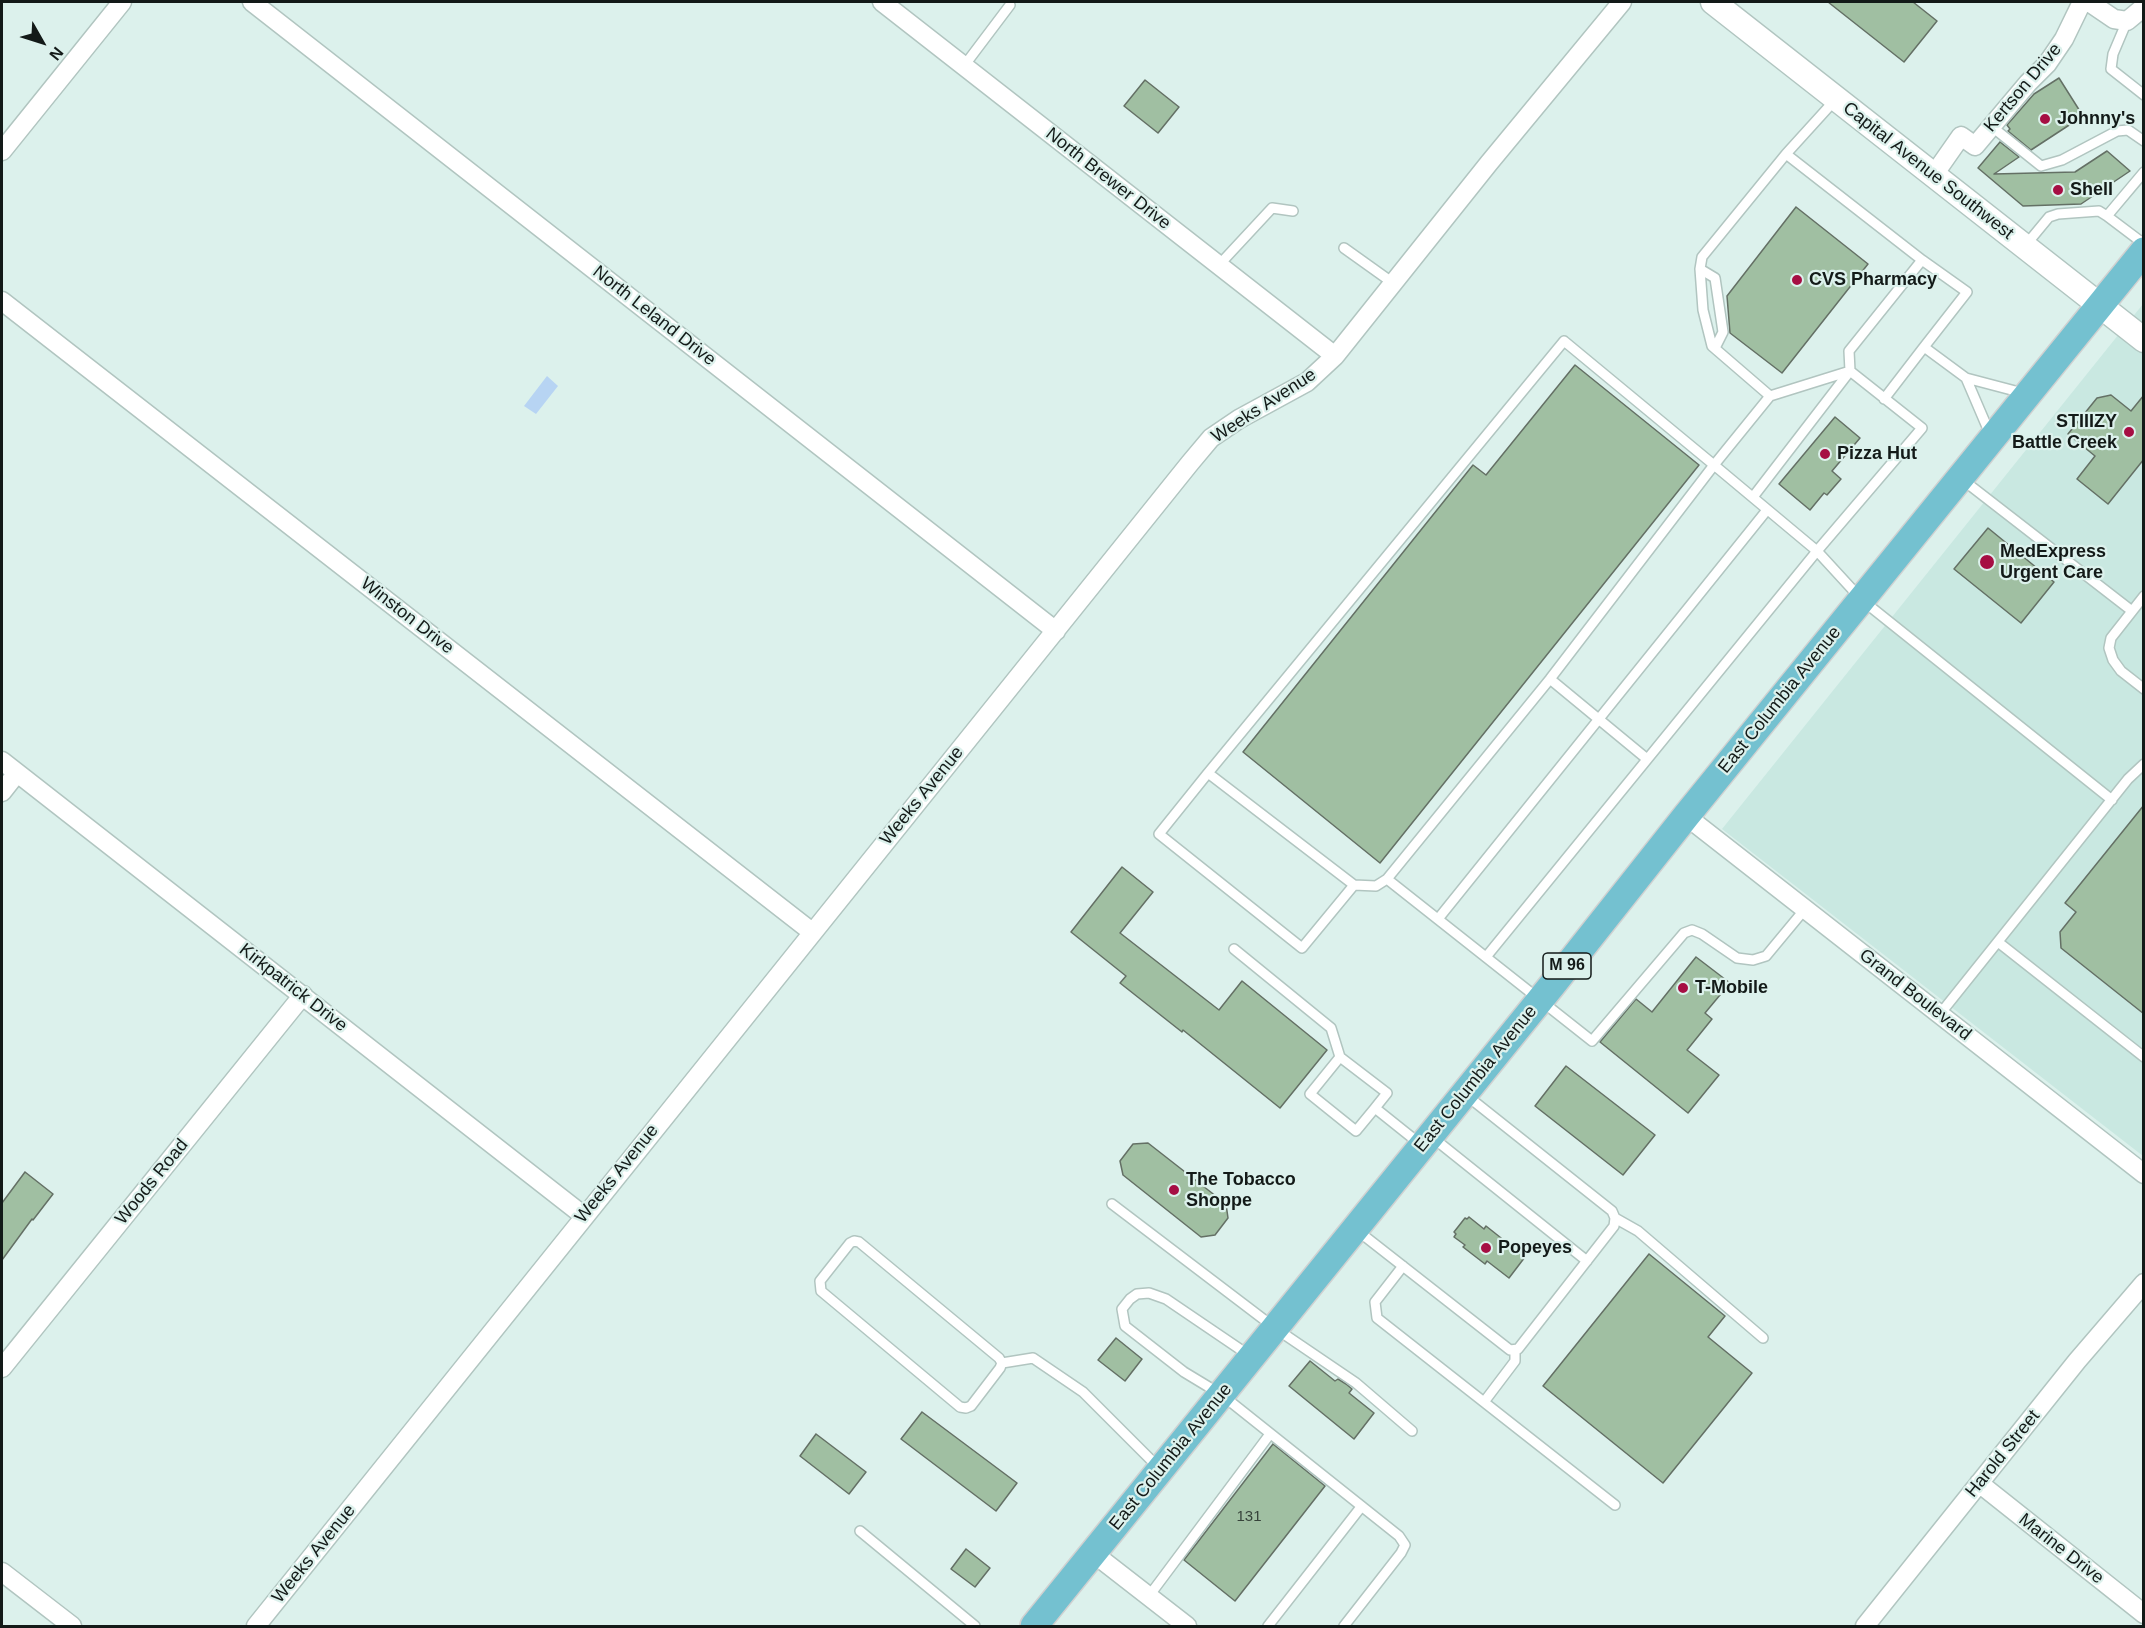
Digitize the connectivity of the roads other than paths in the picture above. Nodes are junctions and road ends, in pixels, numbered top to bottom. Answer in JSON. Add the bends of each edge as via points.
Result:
{"nodes":[{"id":1,"x":122,"y":2,"type":"edge"},
{"id":2,"x":252,"y":2,"type":"edge"},
{"id":3,"x":882,"y":2,"type":"edge"},
{"id":4,"x":1622,"y":2,"type":"edge"},
{"id":5,"x":1713,"y":2,"type":"edge"},
{"id":6,"x":2082,"y":2,"type":"edge"},
{"id":7,"x":2089,"y":2,"type":"edge"},
{"id":8,"x":1010,"y":5,"type":"dead end"},
{"id":9,"x":2144,"y":7,"type":"edge"},
{"id":10,"x":2127,"y":21,"type":"junction"},
{"id":11,"x":964,"y":66,"type":"junction"},
{"id":12,"x":2144,"y":95,"type":"edge"},
{"id":13,"x":1836,"y":99,"type":"junction"},
{"id":14,"x":1991,"y":126,"type":"junction"},
{"id":15,"x":2144,"y":141,"type":"edge"},
{"id":16,"x":2,"y":151,"type":"edge"},
{"id":17,"x":1786,"y":154,"type":"junction"},
{"id":18,"x":2144,"y":172,"type":"edge"},
{"id":19,"x":1933,"y":176,"type":"junction"},
{"id":20,"x":1293,"y":211,"type":"dead end"},
{"id":21,"x":2107,"y":216,"type":"junction"},
{"id":22,"x":2144,"y":244,"type":"edge"},
{"id":23,"x":2024,"y":247,"type":"junction"},
{"id":24,"x":1344,"y":248,"type":"dead end"},
{"id":25,"x":2144,"y":251,"type":"edge"},
{"id":26,"x":1922,"y":260,"type":"junction"},
{"id":27,"x":1219,"y":265,"type":"junction"},
{"id":28,"x":1700,"y":269,"type":"junction"},
{"id":29,"x":1393,"y":283,"type":"junction"},
{"id":30,"x":2,"y":301,"type":"edge"},
{"id":31,"x":2100,"y":307,"type":"junction"},
{"id":32,"x":2144,"y":340,"type":"edge"},
{"id":33,"x":1924,"y":347,"type":"junction"},
{"id":34,"x":1714,"y":348,"type":"junction"},
{"id":35,"x":1335,"y":356,"type":"junction"},
{"id":36,"x":1850,"y":371,"type":"junction"},
{"id":37,"x":1966,"y":378,"type":"junction"},
{"id":38,"x":2028,"y":394,"type":"junction"},
{"id":39,"x":1770,"y":396,"type":"junction"},
{"id":40,"x":1884,"y":399,"type":"junction"},
{"id":41,"x":1992,"y":439,"type":"junction"},
{"id":42,"x":1714,"y":465,"type":"junction"},
{"id":43,"x":1961,"y":478,"type":"junction"},
{"id":44,"x":1753,"y":497,"type":"junction"},
{"id":45,"x":1767,"y":510,"type":"junction"},
{"id":46,"x":1817,"y":551,"type":"junction"},
{"id":47,"x":2144,"y":596,"type":"edge"},
{"id":48,"x":1862,"y":600,"type":"junction"},
{"id":49,"x":2132,"y":611,"type":"junction"},
{"id":50,"x":1056,"y":631,"type":"junction"},
{"id":51,"x":1550,"y":679,"type":"junction"},
{"id":52,"x":2144,"y":689,"type":"edge"},
{"id":53,"x":1599,"y":719,"type":"junction"},
{"id":54,"x":1647,"y":759,"type":"junction"},
{"id":55,"x":2,"y":761,"type":"edge"},
{"id":56,"x":2144,"y":764,"type":"edge"},
{"id":57,"x":17,"y":773,"type":"junction"},
{"id":58,"x":1208,"y":773,"type":"junction"},
{"id":59,"x":2,"y":792,"type":"edge"},
{"id":60,"x":2112,"y":800,"type":"junction"},
{"id":61,"x":1686,"y":816,"type":"junction"},
{"id":62,"x":1388,"y":879,"type":"junction"},
{"id":63,"x":1354,"y":885,"type":"junction"},
{"id":64,"x":1805,"y":909,"type":"junction"},
{"id":65,"x":1438,"y":919,"type":"junction"},
{"id":66,"x":812,"y":932,"type":"junction"},
{"id":67,"x":1998,"y":942,"type":"junction"},
{"id":68,"x":1234,"y":949,"type":"dead end"},
{"id":69,"x":1486,"y":957,"type":"junction"},
{"id":70,"x":303,"y":995,"type":"junction"},
{"id":71,"x":1539,"y":1001,"type":"junction"},
{"id":72,"x":1940,"y":1014,"type":"junction"},
{"id":73,"x":1340,"y":1057,"type":"junction"},
{"id":74,"x":2144,"y":1057,"type":"edge"},
{"id":75,"x":1465,"y":1093,"type":"junction"},
{"id":76,"x":1375,"y":1108,"type":"junction"},
{"id":77,"x":1426,"y":1141,"type":"junction"},
{"id":78,"x":2144,"y":1174,"type":"edge"},
{"id":79,"x":1112,"y":1204,"type":"dead end"},
{"id":80,"x":584,"y":1216,"type":"junction"},
{"id":81,"x":1615,"y":1218,"type":"junction"},
{"id":82,"x":1355,"y":1228,"type":"junction"},
{"id":83,"x":1587,"y":1261,"type":"junction"},
{"id":84,"x":1403,"y":1266,"type":"junction"},
{"id":85,"x":2144,"y":1283,"type":"edge"},
{"id":86,"x":1275,"y":1328,"type":"junction"},
{"id":87,"x":1763,"y":1338,"type":"dead end"},
{"id":88,"x":1515,"y":1351,"type":"junction"},
{"id":89,"x":1252,"y":1358,"type":"junction"},
{"id":90,"x":1002,"y":1363,"type":"junction"},
{"id":91,"x":2,"y":1368,"type":"edge"},
{"id":92,"x":1221,"y":1395,"type":"junction"},
{"id":93,"x":1484,"y":1402,"type":"junction"},
{"id":94,"x":1412,"y":1431,"type":"dead end"},
{"id":95,"x":1270,"y":1434,"type":"junction"},
{"id":96,"x":1161,"y":1469,"type":"junction"},
{"id":97,"x":1979,"y":1484,"type":"junction"},
{"id":98,"x":1615,"y":1505,"type":"dead end"},
{"id":99,"x":1361,"y":1507,"type":"junction"},
{"id":100,"x":860,"y":1532,"type":"dead end"},
{"id":101,"x":1093,"y":1553,"type":"junction"},
{"id":102,"x":2,"y":1572,"type":"edge"},
{"id":103,"x":1149,"y":1596,"type":"junction"},
{"id":104,"x":2144,"y":1614,"type":"edge"},
{"id":105,"x":72,"y":1626,"type":"edge"},
{"id":106,"x":256,"y":1626,"type":"edge"},
{"id":107,"x":975,"y":1626,"type":"edge"},
{"id":108,"x":1034,"y":1626,"type":"edge"},
{"id":109,"x":1187,"y":1626,"type":"edge"},
{"id":110,"x":1268,"y":1626,"type":"edge"},
{"id":111,"x":1344,"y":1626,"type":"edge"},
{"id":112,"x":1866,"y":1626,"type":"edge"}],
"edges":[{"from":1,"to":16,"type":"street"},
{"from":2,"to":50,"type":"street","name":"North Leland Drive"},
{"from":3,"to":11,"type":"street","name":"North Brewer Drive"},
{"from":4,"to":29,"type":"street","name":"Weeks Avenue"},
{"from":5,"to":13,"type":"main road","name":"Capital Avenue Southwest"},
{"from":6,"to":14,"type":"street","name":"Kertson Drive","via":[[2047,64]]},
{"from":7,"to":10,"type":"street","via":[[2114,19]]},
{"from":8,"to":11,"type":"lane"},
{"from":9,"to":10,"type":"street"},
{"from":10,"to":12,"type":"lane","via":[[2111,69]]},
{"from":11,"to":27,"type":"street","name":"North Brewer Drive"},
{"from":13,"to":17,"type":"lane"},
{"from":13,"to":19,"type":"main road","name":"Capital Avenue Southwest"},
{"from":14,"to":15,"type":"lane","via":[[2042,166],[2062,160],[2117,131],[2128,130]]},
{"from":14,"to":19,"type":"street","name":"Kertson Drive","via":[[1975,146],[1961,136]]},
{"from":17,"to":26,"type":"lane"},
{"from":17,"to":28,"type":"lane","via":[[1702,257]]},
{"from":18,"to":21,"type":"lane"},
{"from":19,"to":23,"type":"main road","name":"Capital Avenue Southwest"},
{"from":20,"to":27,"type":"lane","via":[[1272,208]]},
{"from":21,"to":22,"type":"lane"},
{"from":21,"to":23,"type":"lane","via":[[2099,211],[2049,217]]},
{"from":23,"to":31,"type":"main road","name":"Capital Avenue Southwest"},
{"from":24,"to":29,"type":"lane"},
{"from":25,"to":31,"type":"main road","number":"M 96"},
{"from":26,"to":33,"type":"lane","via":[[1967,292]]},
{"from":26,"to":36,"type":"lane","via":[[1849,351]]},
{"from":27,"to":35,"type":"street","name":"North Brewer Drive"},
{"from":28,"to":34,"type":"lane","via":[[1703,310]]},
{"from":28,"to":34,"type":"lane","via":[[1715,278],[1723,332]]},
{"from":29,"to":35,"type":"street","name":"Weeks Avenue"},
{"from":30,"to":66,"type":"street","name":"Winston Drive"},
{"from":31,"to":32,"type":"main road","name":"Capital Avenue Southwest"},
{"from":31,"to":38,"type":"main road","name":"East Columbia Avenue","number":"M 96"},
{"from":33,"to":37,"type":"lane"},
{"from":33,"to":40,"type":"lane"},
{"from":34,"to":39,"type":"lane"},
{"from":35,"to":50,"type":"street","name":"Weeks Avenue","via":[[1306,382],[1211,438]]},
{"from":36,"to":39,"type":"lane"},
{"from":36,"to":40,"type":"lane"},
{"from":36,"to":44,"type":"lane"},
{"from":37,"to":38,"type":"lane"},
{"from":37,"to":41,"type":"lane"},
{"from":38,"to":41,"type":"main road","name":"East Columbia Avenue","number":"M 96"},
{"from":39,"to":42,"type":"lane"},
{"from":40,"to":46,"type":"lane","via":[[1922,428]]},
{"from":41,"to":43,"type":"main road","name":"East Columbia Avenue","number":"M 96"},
{"from":42,"to":44,"type":"lane"},
{"from":42,"to":51,"type":"lane"},
{"from":42,"to":58,"type":"lane","via":[[1564,341]]},
{"from":43,"to":48,"type":"main road","name":"East Columbia Avenue","number":"M 96"},
{"from":43,"to":49,"type":"lane"},
{"from":44,"to":45,"type":"lane"},
{"from":45,"to":46,"type":"lane"},
{"from":45,"to":53,"type":"lane"},
{"from":46,"to":48,"type":"lane"},
{"from":46,"to":54,"type":"lane"},
{"from":47,"to":49,"type":"lane"},
{"from":48,"to":60,"type":"lane"},
{"from":48,"to":61,"type":"main road","name":"East Columbia Avenue","number":"M 96"},
{"from":49,"to":52,"type":"lane","via":[[2111,638],[2109,648],[2121,671]]},
{"from":50,"to":66,"type":"street","name":"Weeks Avenue"},
{"from":51,"to":53,"type":"lane"},
{"from":51,"to":62,"type":"lane"},
{"from":53,"to":54,"type":"lane"},
{"from":53,"to":65,"type":"lane"},
{"from":54,"to":69,"type":"lane"},
{"from":55,"to":57,"type":"street","name":"Kirkpatrick Drive"},
{"from":56,"to":60,"type":"lane"},
{"from":57,"to":59,"type":"street"},
{"from":57,"to":70,"type":"street","name":"Kirkpatrick Drive"},
{"from":58,"to":63,"type":"lane"},
{"from":58,"to":63,"type":"lane","via":[[1159,834],[1302,948]]},
{"from":60,"to":67,"type":"lane"},
{"from":61,"to":64,"type":"street","name":"Grand Boulevard"},
{"from":61,"to":71,"type":"main road","name":"East Columbia Avenue","number":"M 96"},
{"from":62,"to":63,"type":"lane","via":[[1376,886]]},
{"from":62,"to":65,"type":"lane"},
{"from":64,"to":71,"type":"lane","via":[[1766,956],[1753,960],[1737,958],[1692,930],[1684,933],[1592,1041]]},
{"from":64,"to":72,"type":"street","name":"Grand Boulevard"},
{"from":65,"to":69,"type":"lane"},
{"from":66,"to":80,"type":"street","name":"Weeks Avenue"},
{"from":67,"to":72,"type":"lane"},
{"from":67,"to":74,"type":"lane"},
{"from":68,"to":73,"type":"lane","via":[[1331,1028]]},
{"from":69,"to":71,"type":"lane"},
{"from":70,"to":80,"type":"street","name":"Kirkpatrick Drive"},
{"from":70,"to":91,"type":"street","name":"Woods Road"},
{"from":71,"to":75,"type":"main road","name":"East Columbia Avenue","number":"M 96"},
{"from":72,"to":78,"type":"street","name":"Grand Boulevard"},
{"from":73,"to":76,"type":"lane","via":[[1387,1093]]},
{"from":73,"to":76,"type":"lane","via":[[1310,1094],[1356,1131]]},
{"from":75,"to":77,"type":"main road","name":"East Columbia Avenue","number":"M 96"},
{"from":75,"to":81,"type":"lane","via":[[1612,1211]]},
{"from":76,"to":77,"type":"lane"},
{"from":77,"to":82,"type":"main road","name":"East Columbia Avenue","number":"M 96"},
{"from":77,"to":83,"type":"lane"},
{"from":79,"to":86,"type":"lane"},
{"from":80,"to":106,"type":"street","name":"Weeks Avenue"},
{"from":81,"to":83,"type":"lane","via":[[1614,1226]]},
{"from":81,"to":87,"type":"lane","via":[[1638,1231]]},
{"from":82,"to":84,"type":"lane"},
{"from":82,"to":86,"type":"main road","name":"East Columbia Avenue","number":"M 96"},
{"from":83,"to":88,"type":"lane"},
{"from":84,"to":88,"type":"lane"},
{"from":84,"to":93,"type":"lane","via":[[1375,1302],[1377,1318]]},
{"from":85,"to":97,"type":"street","name":"Harold Street"},
{"from":86,"to":89,"type":"main road","name":"East Columbia Avenue","number":"M 96"},
{"from":86,"to":94,"type":"lane","via":[[1356,1383]]},
{"from":88,"to":93,"type":"lane","via":[[1515,1361]]},
{"from":89,"to":92,"type":"main road","name":"East Columbia Avenue","number":"M 96"},
{"from":89,"to":92,"type":"lane","via":[[1166,1299],[1149,1293],[1130,1299],[1122,1309],[1125,1326]]},
{"from":90,"to":90,"type":"lane","via":[[859,1242],[850,1243],[820,1281],[821,1291],[960,1407],[971,1406]]},
{"from":90,"to":96,"type":"lane","via":[[1033,1358],[1083,1392]]},
{"from":92,"to":95,"type":"lane"},
{"from":92,"to":96,"type":"main road","name":"East Columbia Avenue","number":"M 96"},
{"from":93,"to":98,"type":"lane"},
{"from":95,"to":99,"type":"lane"},
{"from":95,"to":103,"type":"lane"},
{"from":96,"to":101,"type":"main road","name":"East Columbia Avenue","number":"M 96"},
{"from":97,"to":104,"type":"street","name":"Marine Drive"},
{"from":97,"to":112,"type":"street","name":"Harold Street"},
{"from":99,"to":110,"type":"lane"},
{"from":99,"to":111,"type":"lane","via":[[1405,1545]]},
{"from":100,"to":107,"type":"lane"},
{"from":101,"to":103,"type":"street"},
{"from":101,"to":108,"type":"main road","name":"East Columbia Avenue","number":"M 96"},
{"from":102,"to":105,"type":"street"},
{"from":103,"to":109,"type":"street"}]}
